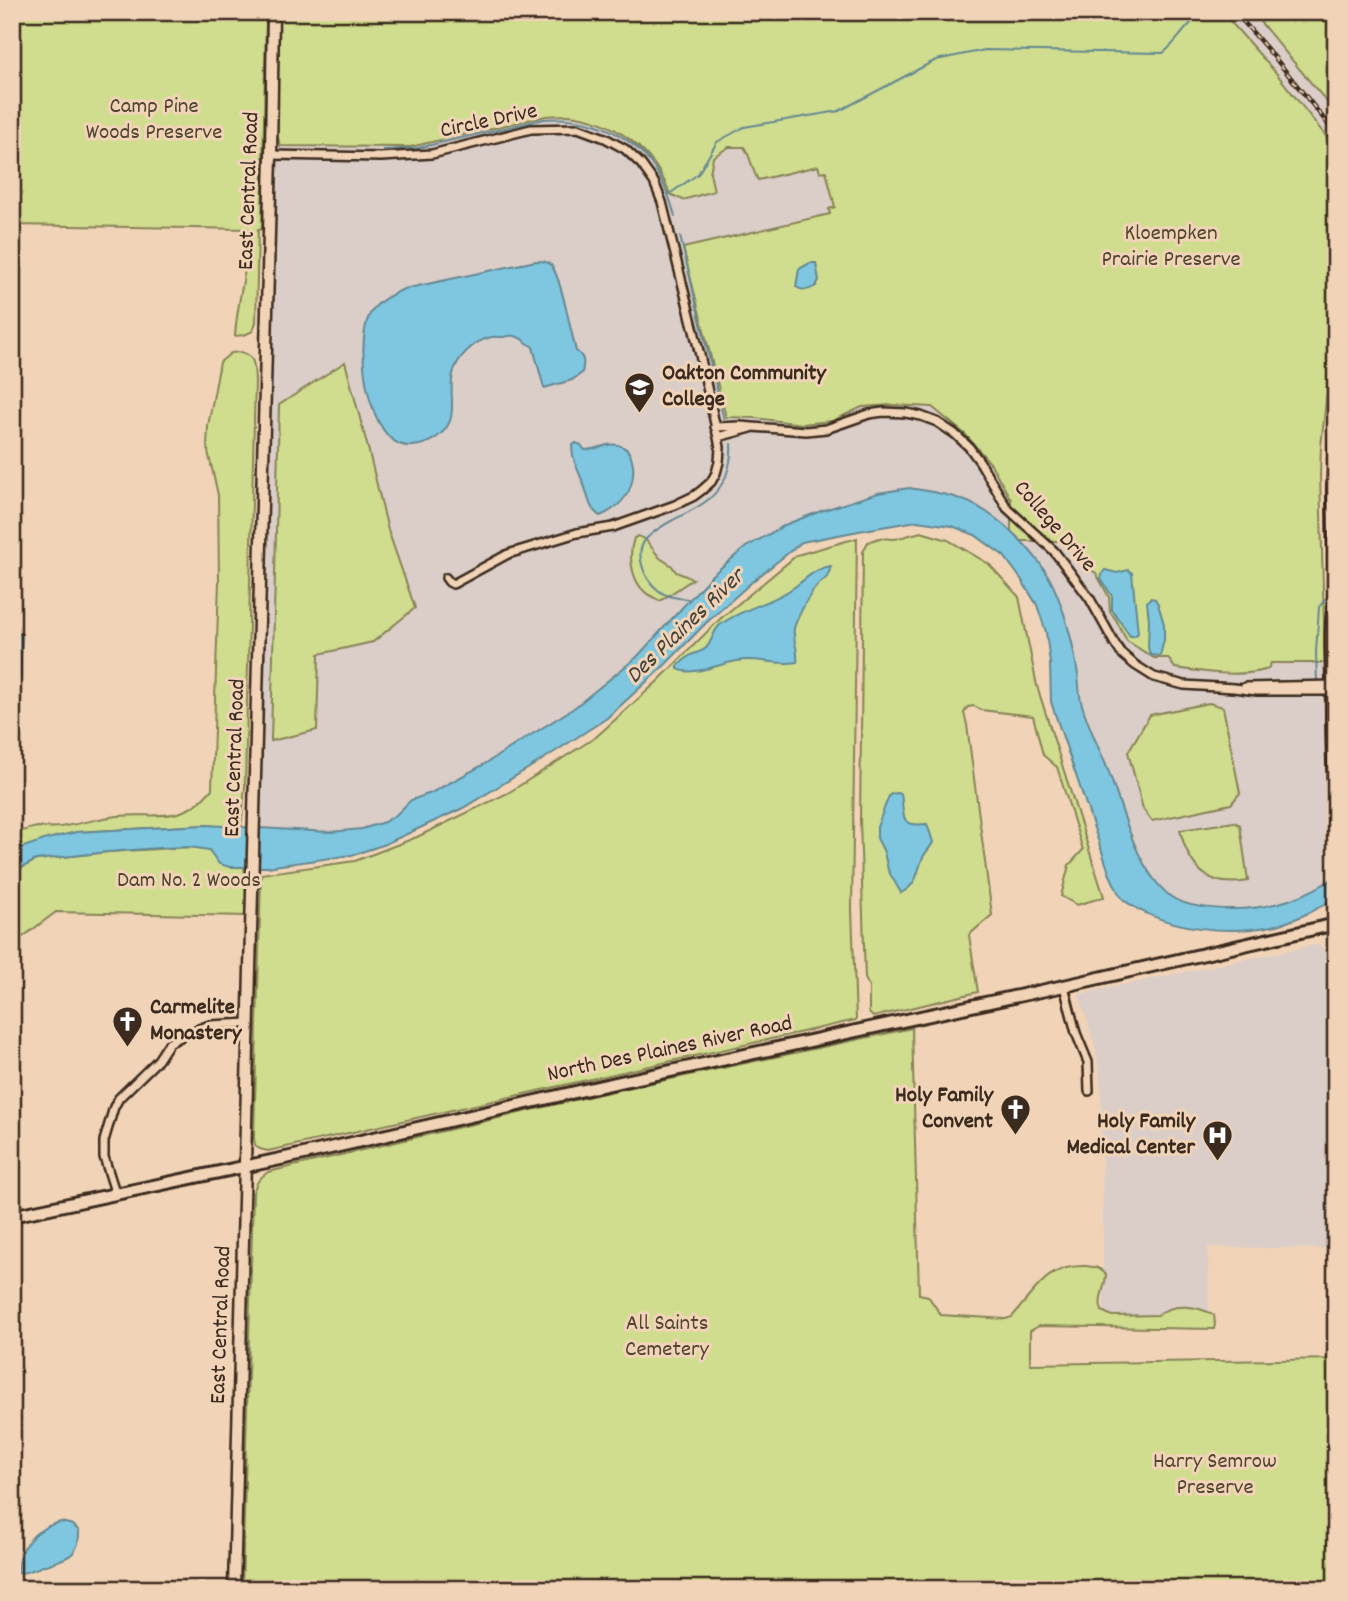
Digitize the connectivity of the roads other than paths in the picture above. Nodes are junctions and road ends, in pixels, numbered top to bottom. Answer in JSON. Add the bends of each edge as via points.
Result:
{"nodes":[{"id":1,"x":274,"y":12,"type":"edge"},
{"id":2,"x":271,"y":155,"type":"junction"},
{"id":3,"x":715,"y":426,"type":"junction"},
{"id":4,"x":754,"y":428,"type":"junction"},
{"id":5,"x":1336,"y":432,"type":"edge"},
{"id":6,"x":718,"y":437,"type":"junction"},
{"id":7,"x":446,"y":578,"type":"dead end"},
{"id":8,"x":1336,"y":600,"type":"edge"},
{"id":9,"x":1334,"y":688,"type":"edge"},
{"id":10,"x":1336,"y":836,"type":"edge"},
{"id":11,"x":1336,"y":923,"type":"edge"},
{"id":12,"x":1064,"y":986,"type":"junction"},
{"id":13,"x":249,"y":1023,"type":"junction"},
{"id":14,"x":1089,"y":1091,"type":"dead end"},
{"id":15,"x":245,"y":1166,"type":"junction"},
{"id":16,"x":116,"y":1195,"type":"junction"},
{"id":17,"x":12,"y":1216,"type":"edge"},
{"id":18,"x":234,"y":1589,"type":"edge"}],
"edges":[{"from":1,"to":2,"type":"main road","name":"East Central Road"},
{"from":2,"to":3,"type":"street","name":"Circle Drive","via":[[432,154],[531,129],[557,128],[578,128],[625,149],[654,182],[662,202]]},
{"from":2,"to":13,"type":"main road","name":"East Central Road"},
{"from":3,"to":4,"type":"street","name":"College Drive"},
{"from":3,"to":6,"type":"street","name":"Circle Drive"},
{"from":4,"to":6,"type":"street","name":"College Drive"},
{"from":4,"to":9,"type":"street","name":"College Drive","via":[[826,429],[883,412],[937,422],[969,447],[1012,515],[1061,559],[1121,653],[1135,665],[1154,677],[1184,685]]},
{"from":5,"to":8,"type":"main road"},
{"from":6,"to":7,"type":"street","name":"Circle Drive","via":[[716,473],[694,496],[613,527],[508,555],[453,584]]},
{"from":8,"to":9,"type":"main road","via":[[1332,615]]},
{"from":9,"to":10,"type":"main road"},
{"from":11,"to":12,"type":"main road","name":"North Des Plaines River Road"},
{"from":12,"to":14,"type":"street","via":[[1088,1062]]},
{"from":12,"to":15,"type":"main road","name":"North Des Plaines River Road"},
{"from":13,"to":15,"type":"main road","name":"East Central Road"},
{"from":13,"to":16,"type":"street","via":[[211,1025],[169,1043],[119,1098],[104,1141]]},
{"from":15,"to":16,"type":"main road","name":"North Des Plaines River Road"},
{"from":15,"to":18,"type":"main road","name":"East Central Road"},
{"from":16,"to":17,"type":"main road","name":"North Des Plaines River Road"}]}
